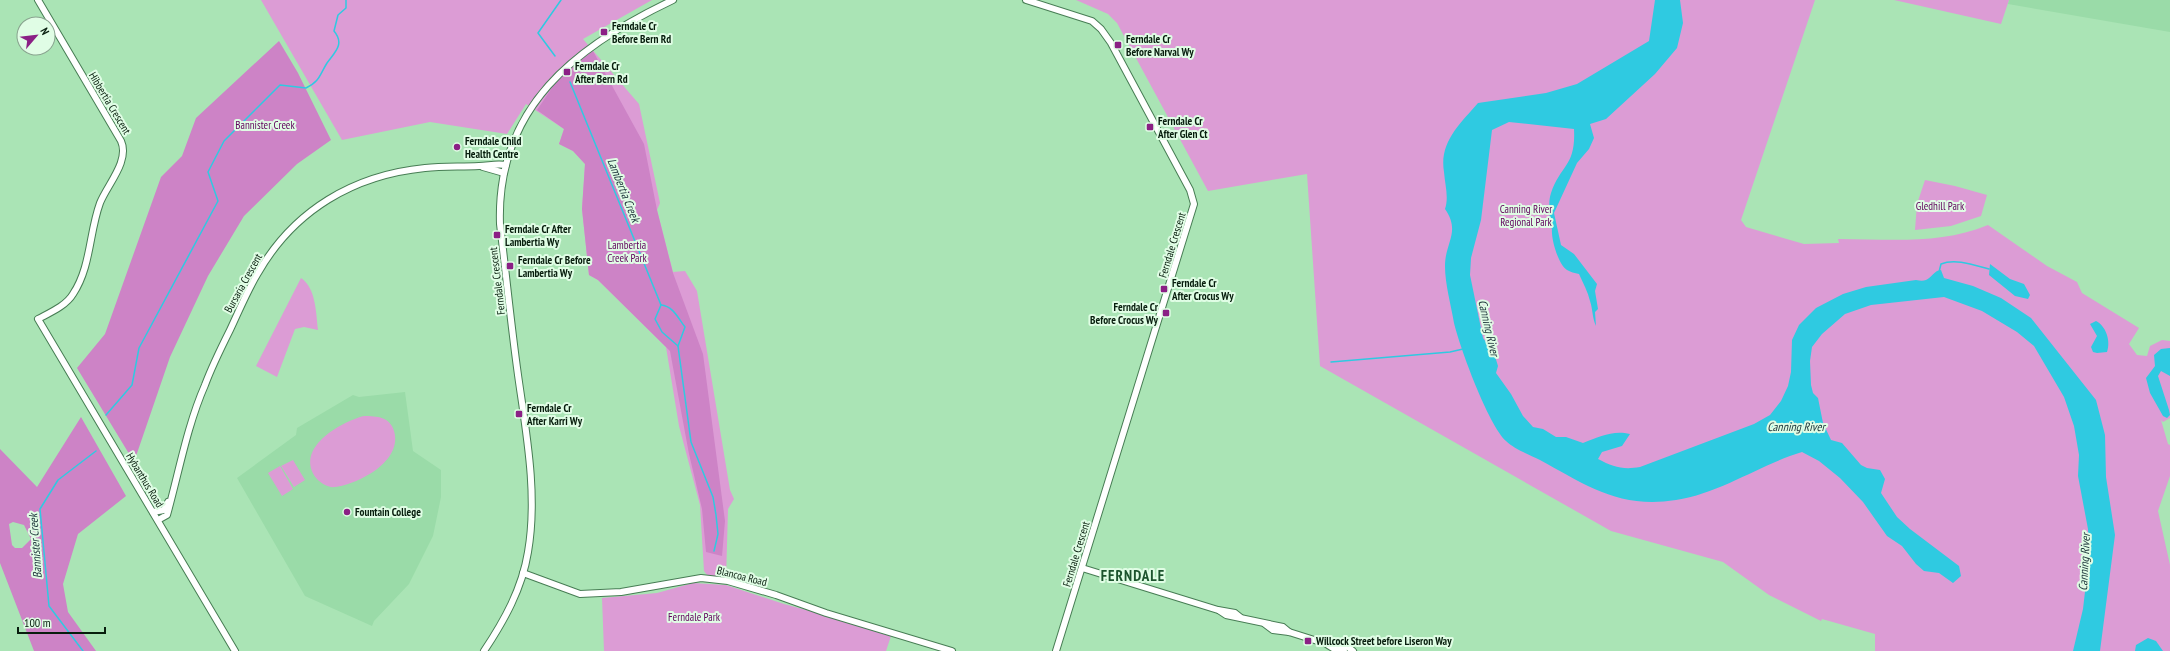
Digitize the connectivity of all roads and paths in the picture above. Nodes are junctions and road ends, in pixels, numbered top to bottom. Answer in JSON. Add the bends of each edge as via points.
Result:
{"nodes":[{"id":1,"x":38,"y":0,"type":"edge"},
{"id":2,"x":673,"y":0,"type":"edge"},
{"id":3,"x":1026,"y":0,"type":"edge"},
{"id":4,"x":506,"y":165,"type":"junction"},
{"id":5,"x":480,"y":166,"type":"junction"},
{"id":6,"x":504,"y":173,"type":"junction"},
{"id":7,"x":38,"y":319,"type":"joint"},
{"id":8,"x":170,"y":499,"type":"junction"},
{"id":9,"x":153,"y":512,"type":"junction"},
{"id":10,"x":158,"y":520,"type":"junction"},
{"id":11,"x":1082,"y":568,"type":"junction"},
{"id":12,"x":523,"y":573,"type":"junction"},
{"id":13,"x":1327,"y":644,"type":"junction"},
{"id":14,"x":235,"y":651,"type":"edge"},
{"id":15,"x":484,"y":651,"type":"edge"},
{"id":16,"x":952,"y":651,"type":"edge"},
{"id":17,"x":1056,"y":651,"type":"edge"},
{"id":18,"x":1344,"y":651,"type":"edge"},
{"id":19,"x":1353,"y":651,"type":"edge"}],
"edges":[{"from":1,"to":7,"type":"street","name":"Hibbertia Crescent","via":[[121,141],[124,151],[101,202],[86,265],[76,289],[66,302]]},
{"from":2,"to":4,"type":"street","name":"Ferndale Crescent","via":[[609,35],[576,57],[557,75],[526,117],[513,142]]},
{"from":3,"to":11,"type":"street","name":"Ferndale Crescent","via":[[1092,21],[1101,29],[1190,190],[1194,204]]},
{"from":4,"to":5,"type":"street","name":"Bursaria Crescent"},
{"from":4,"to":6,"type":"street","name":"Ferndale Crescent"},
{"from":5,"to":6,"type":"street","name":"Bursaria Crescent"},
{"from":5,"to":8,"type":"street","name":"Bursaria Crescent","via":[[415,169],[355,184],[308,214],[288,232],[258,272],[204,386]]},
{"from":6,"to":12,"type":"street","name":"Ferndale Crescent","via":[[500,224],[530,472],[530,532]]},
{"from":7,"to":9,"type":"street","name":"Hybanthus Road"},
{"from":8,"to":9,"type":"street","via":[[164,510]]},
{"from":8,"to":10,"type":"street","name":"Bursaria Crescent","via":[[167,515]]},
{"from":9,"to":10,"type":"street","name":"Hybanthus Road"},
{"from":10,"to":14,"type":"street","name":"Hybanthus Road"},
{"from":11,"to":13,"type":"street","via":[[1235,613],[1240,617],[1283,627],[1290,632]]},
{"from":11,"to":17,"type":"street","name":"Ferndale Crescent"},
{"from":12,"to":15,"type":"street","name":"Ferndale Crescent","via":[[510,606]]},
{"from":12,"to":16,"type":"street","name":"Blancoa Road","via":[[580,594],[621,592],[701,578],[728,581]]},
{"from":13,"to":18,"type":"street","via":[[1336,650]]},
{"from":13,"to":19,"type":"street","via":[[1348,647]]}]}
